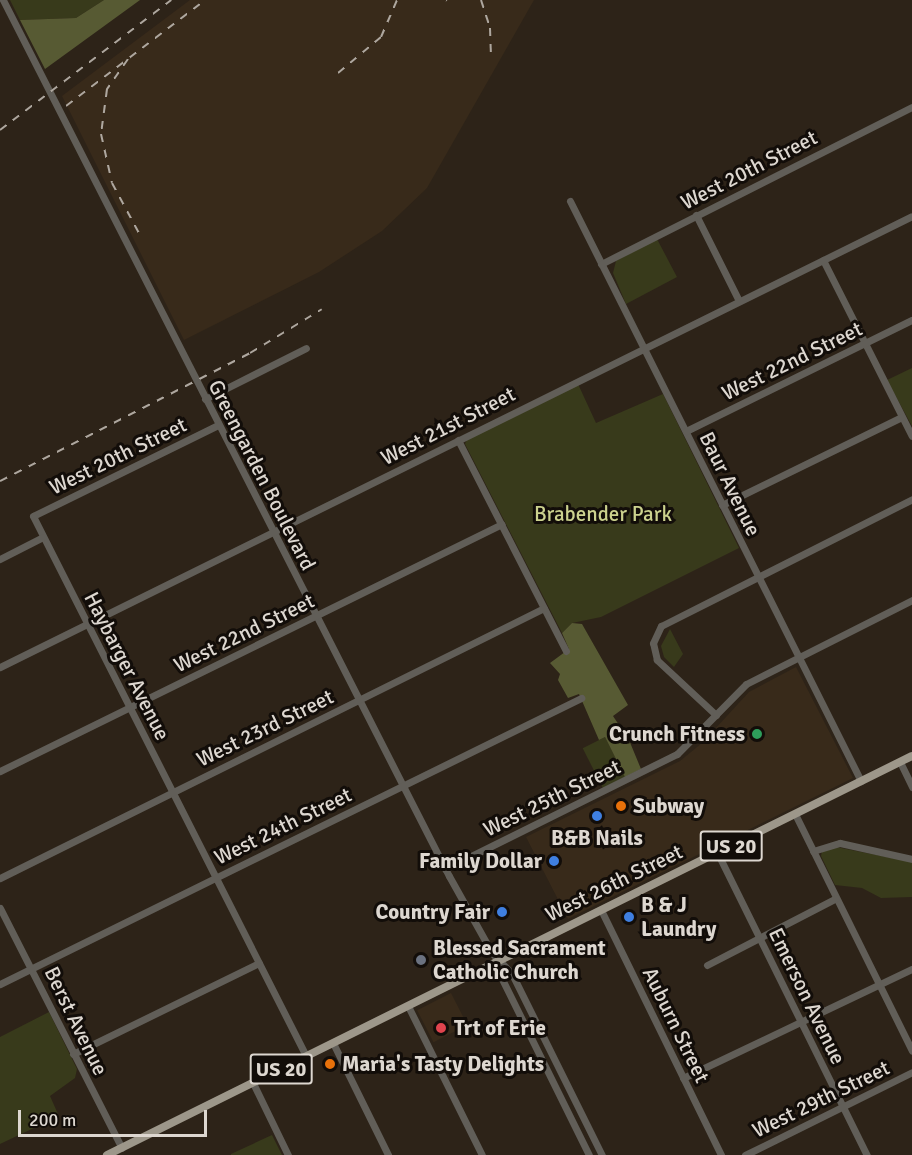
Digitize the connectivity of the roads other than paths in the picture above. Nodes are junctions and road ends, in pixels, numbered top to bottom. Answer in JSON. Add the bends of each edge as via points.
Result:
{"nodes":[{"id":1,"x":3,"y":0,"type":"edge"},
{"id":2,"x":912,"y":107,"type":"edge"},
{"id":3,"x":570,"y":201,"type":"dead end"},
{"id":4,"x":696,"y":215,"type":"junction"},
{"id":5,"x":912,"y":216,"type":"edge"},
{"id":6,"x":823,"y":260,"type":"junction"},
{"id":7,"x":601,"y":264,"type":"junction"},
{"id":8,"x":739,"y":301,"type":"junction"},
{"id":9,"x":912,"y":320,"type":"edge"},
{"id":10,"x":864,"y":343,"type":"junction"},
{"id":11,"x":306,"y":348,"type":"dead end"},
{"id":12,"x":642,"y":348,"type":"junction"},
{"id":13,"x":205,"y":399,"type":"junction"},
{"id":14,"x":902,"y":417,"type":"junction"},
{"id":15,"x":218,"y":425,"type":"junction"},
{"id":16,"x":686,"y":431,"type":"junction"},
{"id":17,"x":912,"y":436,"type":"edge"},
{"id":18,"x":458,"y":440,"type":"junction"},
{"id":19,"x":912,"y":499,"type":"edge"},
{"id":20,"x":722,"y":505,"type":"junction"},
{"id":21,"x":33,"y":516,"type":"joint"},
{"id":22,"x":502,"y":524,"type":"junction"},
{"id":23,"x":273,"y":532,"type":"junction"},
{"id":24,"x":43,"y":537,"type":"junction"},
{"id":25,"x":0,"y":559,"type":"edge"},
{"id":26,"x":758,"y":576,"type":"junction"},
{"id":27,"x":912,"y":600,"type":"edge"},
{"id":28,"x":544,"y":609,"type":"junction"},
{"id":29,"x":316,"y":616,"type":"junction"},
{"id":30,"x":87,"y":624,"type":"junction"},
{"id":31,"x":566,"y":651,"type":"dead end"},
{"id":32,"x":798,"y":657,"type":"junction"},
{"id":33,"x":0,"y":667,"type":"edge"},
{"id":34,"x":580,"y":698,"type":"dead end"},
{"id":35,"x":359,"y":700,"type":"junction"},
{"id":36,"x":130,"y":708,"type":"junction"},
{"id":37,"x":716,"y":716,"type":"junction"},
{"id":38,"x":912,"y":756,"type":"edge"},
{"id":39,"x":900,"y":762,"type":"junction"},
{"id":40,"x":0,"y":771,"type":"edge"},
{"id":41,"x":861,"y":781,"type":"junction"},
{"id":42,"x":402,"y":785,"type":"junction"},
{"id":43,"x":912,"y":787,"type":"edge"},
{"id":44,"x":173,"y":792,"type":"junction"},
{"id":45,"x":795,"y":814,"type":"junction"},
{"id":46,"x":813,"y":851,"type":"junction"},
{"id":47,"x":717,"y":852,"type":"junction"},
{"id":48,"x":912,"y":859,"type":"edge"},
{"id":49,"x":445,"y":869,"type":"junction"},
{"id":50,"x":0,"y":878,"type":"edge"},
{"id":51,"x":216,"y":878,"type":"junction"},
{"id":52,"x":836,"y":898,"type":"junction"},
{"id":53,"x":0,"y":908,"type":"edge"},
{"id":54,"x":600,"y":910,"type":"junction"},
{"id":55,"x":760,"y":938,"type":"junction"},
{"id":56,"x":498,"y":961,"type":"junction"},
{"id":57,"x":259,"y":963,"type":"junction"},
{"id":58,"x":707,"y":965,"type":"dead end"},
{"id":59,"x":32,"y":968,"type":"junction"},
{"id":60,"x":912,"y":969,"type":"edge"},
{"id":61,"x":0,"y":984,"type":"edge"},
{"id":62,"x":878,"y":984,"type":"junction"},
{"id":63,"x":408,"y":1006,"type":"junction"},
{"id":64,"x":801,"y":1022,"type":"junction"},
{"id":65,"x":333,"y":1043,"type":"junction"},
{"id":66,"x":912,"y":1052,"type":"edge"},
{"id":67,"x":73,"y":1054,"type":"junction"},
{"id":68,"x":306,"y":1056,"type":"junction"},
{"id":69,"x":912,"y":1072,"type":"edge"},
{"id":70,"x":683,"y":1078,"type":"junction"},
{"id":71,"x":253,"y":1083,"type":"junction"},
{"id":72,"x":843,"y":1106,"type":"junction"},
{"id":73,"x":122,"y":1148,"type":"junction"},
{"id":74,"x":107,"y":1155,"type":"edge"},
{"id":75,"x":288,"y":1155,"type":"edge"},
{"id":76,"x":388,"y":1155,"type":"edge"},
{"id":77,"x":482,"y":1155,"type":"edge"},
{"id":78,"x":589,"y":1155,"type":"edge"},
{"id":79,"x":602,"y":1155,"type":"edge"},
{"id":80,"x":722,"y":1155,"type":"edge"},
{"id":81,"x":745,"y":1155,"type":"edge"},
{"id":82,"x":867,"y":1155,"type":"edge"}],
"edges":[{"from":1,"to":13,"type":"street","name":"Greengarden Boulevard"},
{"from":2,"to":4,"type":"street","name":"West 20th Street"},
{"from":3,"to":7,"type":"street","name":"Baur Avenue"},
{"from":4,"to":7,"type":"street","name":"West 20th Street"},
{"from":4,"to":8,"type":"street"},
{"from":5,"to":6,"type":"street","name":"West 21st Street"},
{"from":6,"to":8,"type":"street","name":"West 21st Street"},
{"from":6,"to":10,"type":"street"},
{"from":7,"to":12,"type":"street","name":"Baur Avenue"},
{"from":8,"to":12,"type":"street","name":"West 21st Street"},
{"from":9,"to":10,"type":"street","name":"West 22nd Street"},
{"from":10,"to":14,"type":"street"},
{"from":10,"to":16,"type":"street","name":"West 22nd Street"},
{"from":11,"to":13,"type":"street","name":"West 20th Street"},
{"from":12,"to":16,"type":"street","name":"Baur Avenue"},
{"from":12,"to":18,"type":"street","name":"West 21st Street"},
{"from":13,"to":15,"type":"street","name":"Greengarden Boulevard"},
{"from":14,"to":17,"type":"street"},
{"from":14,"to":20,"type":"street"},
{"from":15,"to":21,"type":"street","name":"West 20th Street"},
{"from":15,"to":23,"type":"street","name":"Greengarden Boulevard"},
{"from":16,"to":20,"type":"street","name":"Baur Avenue"},
{"from":18,"to":22,"type":"street"},
{"from":18,"to":23,"type":"street","name":"West 21st Street"},
{"from":19,"to":26,"type":"street"},
{"from":20,"to":26,"type":"street","name":"Baur Avenue"},
{"from":21,"to":24,"type":"street","name":"Haybarger Avenue"},
{"from":22,"to":28,"type":"street"},
{"from":22,"to":29,"type":"street","name":"West 22nd Street"},
{"from":23,"to":29,"type":"street","name":"Greengarden Boulevard"},
{"from":23,"to":30,"type":"street","name":"West 21st Street"},
{"from":24,"to":25,"type":"street"},
{"from":24,"to":30,"type":"street","name":"Haybarger Avenue"},
{"from":26,"to":32,"type":"street","name":"Baur Avenue"},
{"from":26,"to":37,"type":"street","via":[[666,622],[654,638],[658,663]]},
{"from":27,"to":32,"type":"street","name":"West 25th Street"},
{"from":28,"to":31,"type":"street"},
{"from":28,"to":35,"type":"street","name":"West 23rd Street"},
{"from":29,"to":35,"type":"street","name":"Greengarden Boulevard"},
{"from":29,"to":36,"type":"street","name":"West 22nd Street"},
{"from":30,"to":33,"type":"street","name":"West 21st Street"},
{"from":30,"to":36,"type":"street","name":"Haybarger Avenue"},
{"from":32,"to":37,"type":"street","name":"West 25th Street","via":[[746,684]]},
{"from":32,"to":41,"type":"street","name":"Baur Avenue"},
{"from":34,"to":42,"type":"street","name":"West 24th Street"},
{"from":35,"to":42,"type":"street","name":"Greengarden Boulevard"},
{"from":35,"to":44,"type":"street","name":"West 23rd Street"},
{"from":36,"to":40,"type":"street","name":"West 22nd Street"},
{"from":36,"to":44,"type":"street","name":"Haybarger Avenue"},
{"from":37,"to":49,"type":"street","name":"West 25th Street","via":[[677,754]]},
{"from":38,"to":39,"type":"main road","name":"West 26th Street","number":"US 20"},
{"from":39,"to":41,"type":"main road","name":"West 26th Street","number":"US 20"},
{"from":39,"to":43,"type":"street"},
{"from":41,"to":45,"type":"main road","name":"West 26th Street","number":"US 20"},
{"from":42,"to":49,"type":"street","name":"Greengarden Boulevard"},
{"from":42,"to":51,"type":"street","name":"West 24th Street"},
{"from":44,"to":50,"type":"street","name":"West 23rd Street"},
{"from":44,"to":51,"type":"street","name":"Haybarger Avenue"},
{"from":45,"to":46,"type":"street"},
{"from":45,"to":47,"type":"main road","name":"West 26th Street","number":"US 20"},
{"from":46,"to":48,"type":"street","via":[[840,843]]},
{"from":46,"to":52,"type":"street"},
{"from":47,"to":54,"type":"main road","name":"West 26th Street","number":"US 20"},
{"from":47,"to":55,"type":"street","name":"Emerson Avenue"},
{"from":49,"to":56,"type":"street","name":"Greengarden Boulevard"},
{"from":51,"to":57,"type":"street","name":"Haybarger Avenue"},
{"from":51,"to":59,"type":"street","name":"West 24th Street"},
{"from":52,"to":55,"type":"street"},
{"from":52,"to":62,"type":"street"},
{"from":53,"to":59,"type":"street","name":"Berst Avenue"},
{"from":54,"to":56,"type":"main road","name":"West 26th Street","number":"US 20"},
{"from":54,"to":70,"type":"street","name":"Auburn Street"},
{"from":55,"to":58,"type":"street"},
{"from":55,"to":64,"type":"street","name":"Emerson Avenue"},
{"from":56,"to":63,"type":"main road","name":"West 26th Street","number":"US 20"},
{"from":56,"to":78,"type":"street","name":"Greengarden Boulevard","via":[[506,987]]},
{"from":56,"to":79,"type":"street","name":"Greengarden Boulevard","via":[[512,974]]},
{"from":57,"to":67,"type":"street"},
{"from":57,"to":68,"type":"street","name":"Haybarger Avenue"},
{"from":59,"to":61,"type":"street","name":"West 24th Street"},
{"from":59,"to":67,"type":"street","name":"Berst Avenue"},
{"from":60,"to":62,"type":"street"},
{"from":62,"to":64,"type":"street"},
{"from":62,"to":66,"type":"street"},
{"from":63,"to":65,"type":"main road","name":"West 26th Street","number":"US 20"},
{"from":63,"to":77,"type":"street"},
{"from":64,"to":70,"type":"street"},
{"from":64,"to":72,"type":"street","name":"Emerson Avenue"},
{"from":65,"to":68,"type":"main road","name":"West 26th Street","number":"US 20"},
{"from":65,"to":76,"type":"street"},
{"from":67,"to":73,"type":"street","name":"Berst Avenue"},
{"from":68,"to":71,"type":"main road","name":"West 26th Street","number":"US 20"},
{"from":69,"to":72,"type":"street","name":"West 29th Street"},
{"from":70,"to":80,"type":"street","name":"Auburn Street"},
{"from":71,"to":73,"type":"main road","name":"West 26th Street","number":"US 20"},
{"from":71,"to":75,"type":"street"},
{"from":72,"to":81,"type":"street","name":"West 29th Street"},
{"from":72,"to":82,"type":"street","name":"Emerson Avenue"},
{"from":73,"to":74,"type":"main road","name":"West 26th Street","number":"US 20"}]}
